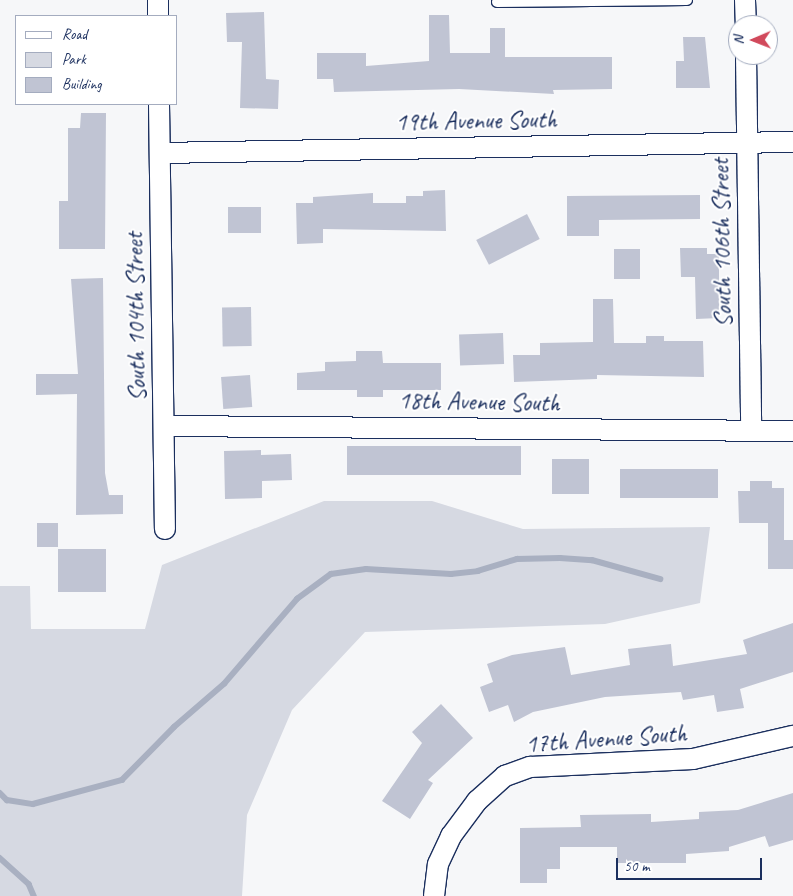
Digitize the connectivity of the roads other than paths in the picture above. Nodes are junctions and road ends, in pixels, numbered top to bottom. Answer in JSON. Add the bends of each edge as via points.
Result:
{"nodes":[{"id":1,"x":158,"y":0,"type":"edge"},
{"id":2,"x":687,"y":0,"type":"edge"},
{"id":3,"x":745,"y":0,"type":"edge"},
{"id":4,"x":497,"y":2,"type":"dead end"},
{"id":5,"x":158,"y":15,"type":"edge"},
{"id":6,"x":746,"y":15,"type":"edge"},
{"id":7,"x":746,"y":65,"type":"edge"},
{"id":8,"x":159,"y":105,"type":"edge"},
{"id":9,"x":746,"y":142,"type":"junction"},
{"id":10,"x":793,"y":142,"type":"edge"},
{"id":11,"x":160,"y":153,"type":"junction"},
{"id":12,"x":164,"y":426,"type":"junction"},
{"id":13,"x":751,"y":431,"type":"junction"},
{"id":14,"x":793,"y":431,"type":"edge"},
{"id":15,"x":165,"y":529,"type":"dead end"},
{"id":16,"x":793,"y":736,"type":"edge"},
{"id":17,"x":434,"y":896,"type":"edge"}],
"edges":[{"from":1,"to":5,"type":"street"},
{"from":2,"to":4,"type":"lane"},
{"from":3,"to":6,"type":"street"},
{"from":7,"to":9,"type":"street","name":"South 106th Street"},
{"from":8,"to":11,"type":"street","name":"South 104th Street"},
{"from":9,"to":10,"type":"street","name":"19th Avenue South"},
{"from":9,"to":11,"type":"street","name":"19th Avenue South"},
{"from":9,"to":13,"type":"street","name":"South 106th Street"},
{"from":11,"to":12,"type":"street","name":"South 104th Street"},
{"from":12,"to":13,"type":"street","name":"18th Avenue South"},
{"from":12,"to":15,"type":"street","name":"South 104th Street"},
{"from":13,"to":14,"type":"street","name":"18th Avenue South"},
{"from":16,"to":17,"type":"street","name":"17th Avenue South","via":[[692,759],[530,767],[504,776],[477,801],[451,836],[438,864]]}]}
